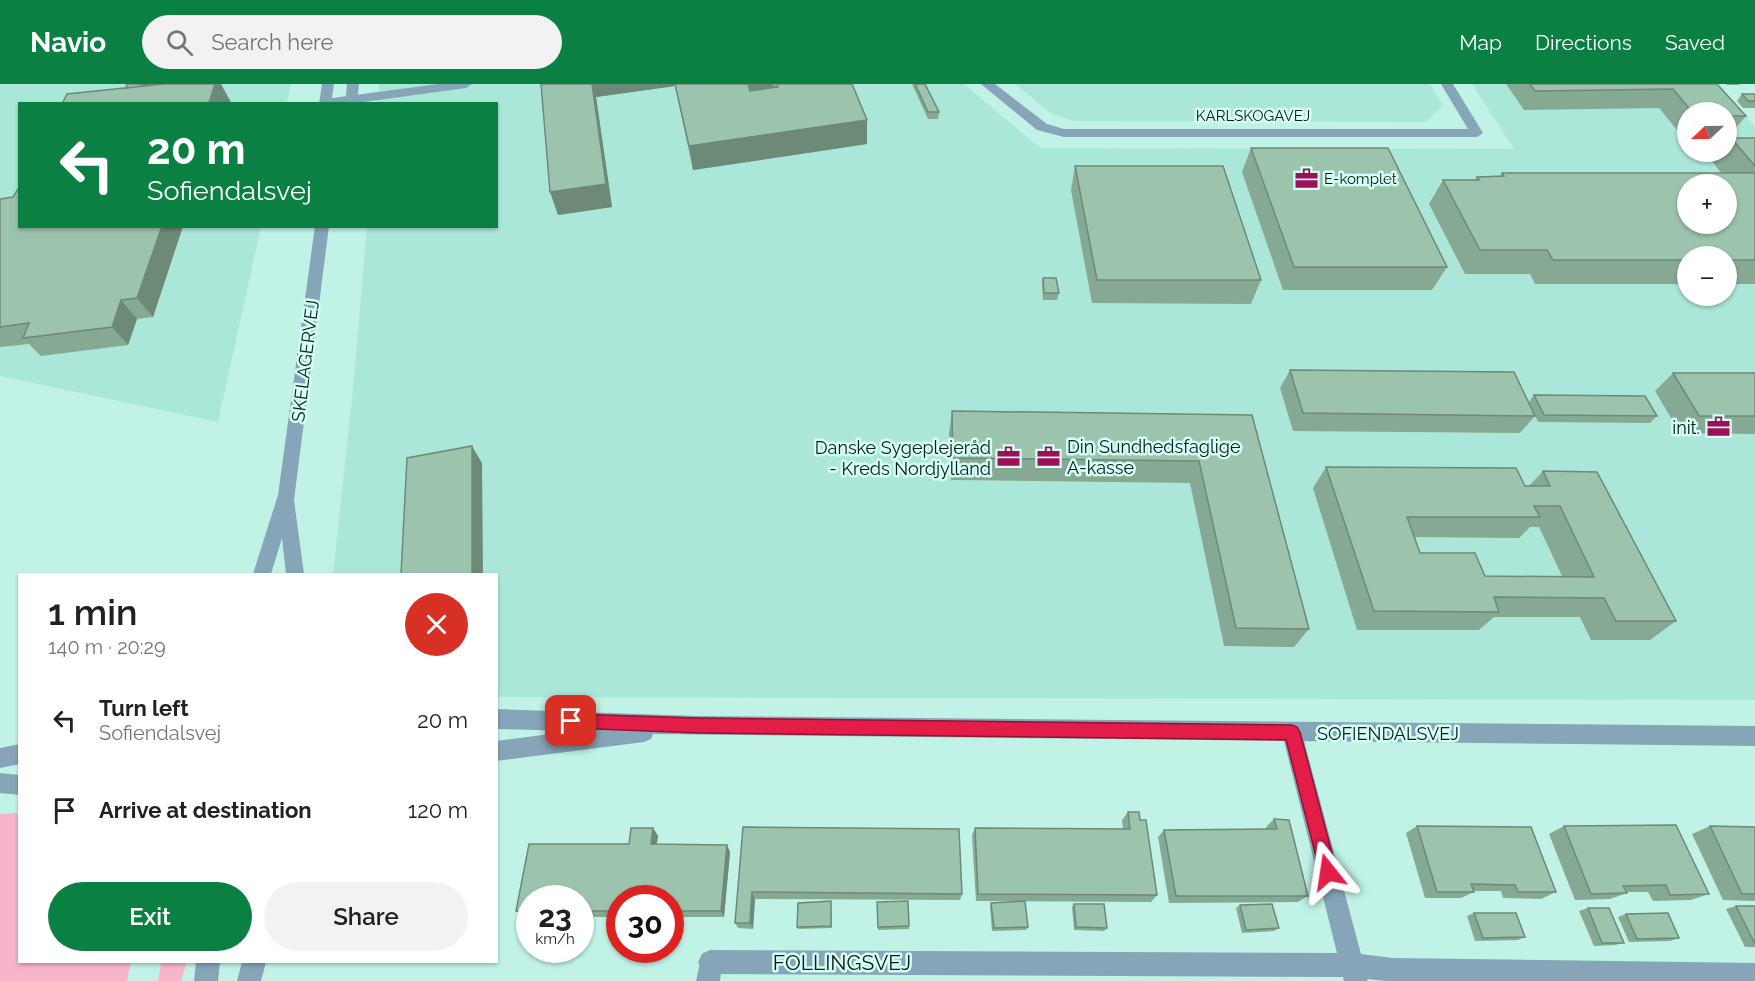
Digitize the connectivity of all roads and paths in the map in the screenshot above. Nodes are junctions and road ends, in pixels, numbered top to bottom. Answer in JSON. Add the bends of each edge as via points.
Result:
{"nodes":[{"id":1,"x":327,"y":84,"type":"edge"},
{"id":2,"x":353,"y":84,"type":"edge"},
{"id":3,"x":466,"y":84,"type":"edge"},
{"id":4,"x":987,"y":84,"type":"edge"},
{"id":5,"x":1447,"y":84,"type":"edge"},
{"id":6,"x":351,"y":101,"type":"edge"},
{"id":7,"x":325,"y":102,"type":"edge"},
{"id":8,"x":322,"y":228,"type":"edge"},
{"id":9,"x":288,"y":495,"type":"junction"},
{"id":10,"x":262,"y":573,"type":"edge"},
{"id":11,"x":295,"y":573,"type":"edge"},
{"id":12,"x":498,"y":718,"type":"edge"},
{"id":13,"x":698,"y":726,"type":"junction"},
{"id":14,"x":1292,"y":732,"type":"junction"},
{"id":15,"x":1755,"y":736,"type":"edge"},
{"id":16,"x":498,"y":751,"type":"edge"},
{"id":17,"x":18,"y":754,"type":"edge"},
{"id":18,"x":0,"y":758,"type":"edge"},
{"id":19,"x":0,"y":783,"type":"edge"},
{"id":20,"x":18,"y":785,"type":"edge"},
{"id":21,"x":208,"y":963,"type":"edge"},
{"id":22,"x":254,"y":963,"type":"edge"},
{"id":23,"x":709,"y":971,"type":"edge"},
{"id":24,"x":974,"y":972,"type":"edge"},
{"id":25,"x":1080,"y":972,"type":"edge"},
{"id":26,"x":1354,"y":973,"type":"edge"},
{"id":27,"x":1755,"y":975,"type":"edge"},
{"id":28,"x":206,"y":981,"type":"edge"},
{"id":29,"x":249,"y":981,"type":"edge"}],
"edges":[{"from":1,"to":7,"type":"street"},
{"from":2,"to":6,"type":"street"},
{"from":3,"to":6,"type":"street"},
{"from":4,"to":5,"type":"street","name":"KARLSKOGAVEJ","via":[[1042,127],[1064,133],[1477,133]]},
{"from":8,"to":9,"type":"street","name":"SKELAGERVEJ"},
{"from":9,"to":10,"type":"street","name":"SKELAGERVEJ"},
{"from":9,"to":11,"type":"street","name":"SKELAGERVEJ"},
{"from":12,"to":13,"type":"street","name":"SOFIENDALSVEJ"},
{"from":13,"to":14,"type":"street","name":"SOFIENDALSVEJ"},
{"from":13,"to":16,"type":"street","name":"SOFIENDALSVEJ"},
{"from":14,"to":15,"type":"street","name":"SOFIENDALSVEJ"},
{"from":14,"to":26,"type":"street"},
{"from":17,"to":18,"type":"street"},
{"from":19,"to":20,"type":"street"},
{"from":21,"to":28,"type":"street"},
{"from":22,"to":29,"type":"street"},
{"from":23,"to":24,"type":"street","name":"FOLLINGSVEJ"},
{"from":24,"to":25,"type":"street","name":"FOLLINGSVEJ"},
{"from":25,"to":26,"type":"street","name":"FOLLINGSVEJ"},
{"from":26,"to":27,"type":"street","name":"FOLLINGSVEJ","via":[[1393,970]]}]}
